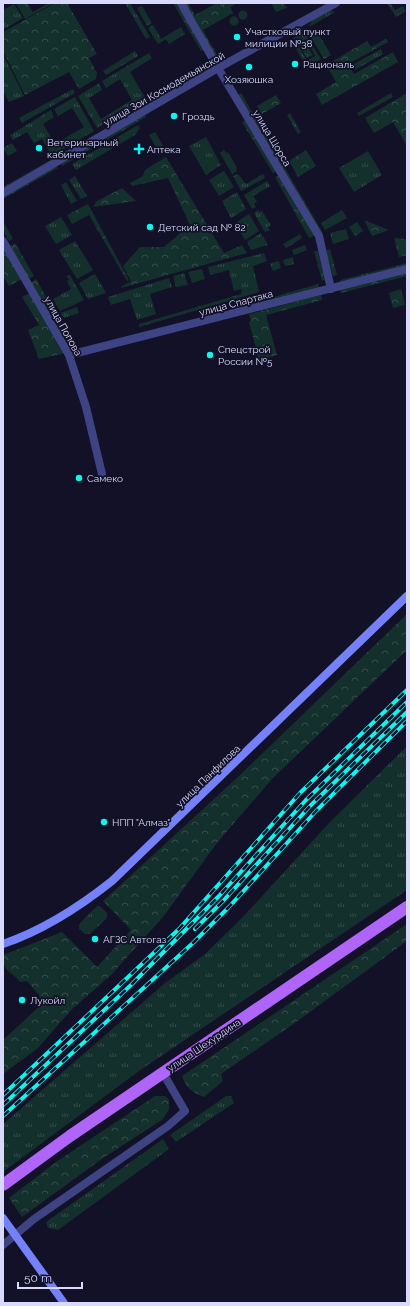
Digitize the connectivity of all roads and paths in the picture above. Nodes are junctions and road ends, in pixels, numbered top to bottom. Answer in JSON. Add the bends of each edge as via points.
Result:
{"nodes":[{"id":1,"x":181,"y":3,"type":"edge"},
{"id":2,"x":336,"y":3,"type":"edge"},
{"id":3,"x":218,"y":68,"type":"junction"},
{"id":4,"x":3,"y":193,"type":"edge"},
{"id":5,"x":3,"y":241,"type":"edge"},
{"id":6,"x":407,"y":269,"type":"edge"},
{"id":7,"x":331,"y":289,"type":"junction"},
{"id":8,"x":69,"y":355,"type":"junction"},
{"id":9,"x":102,"y":474,"type":"dead end"},
{"id":10,"x":407,"y":596,"type":"edge"},
{"id":11,"x":407,"y":907,"type":"edge"},
{"id":12,"x":3,"y":944,"type":"edge"},
{"id":13,"x":163,"y":1073,"type":"junction"},
{"id":14,"x":3,"y":1185,"type":"edge"},
{"id":15,"x":3,"y":1218,"type":"edge"},
{"id":16,"x":15,"y":1235,"type":"junction"},
{"id":17,"x":3,"y":1245,"type":"edge"},
{"id":18,"x":64,"y":1303,"type":"edge"}],
"edges":[{"from":1,"to":3,"type":"street","name":"улица Щорса"},
{"from":2,"to":3,"type":"street","name":"улица Зои Космодемьянской"},
{"from":3,"to":4,"type":"street","name":"улица Зои Космодемьянской"},
{"from":3,"to":7,"type":"street","name":"улица Щорса","via":[[319,236]]},
{"from":5,"to":8,"type":"street","name":"улица Попова"},
{"from":6,"to":7,"type":"street","name":"улица Спартака"},
{"from":7,"to":8,"type":"street","name":"улица Спартака"},
{"from":8,"to":9,"type":"street","name":"улица Попова","via":[[88,414]]},
{"from":10,"to":12,"type":"main road","name":"улица Панфилова","via":[[112,881],[77,908],[26,936]]},
{"from":11,"to":13,"type":"main road","name":"улица Шехурдина"},
{"from":13,"to":14,"type":"main road","name":"улица Шехурдина"},
{"from":13,"to":16,"type":"street","via":[[185,1111],[168,1126],[34,1219]]},
{"from":15,"to":16,"type":"main road"},
{"from":16,"to":17,"type":"street"},
{"from":16,"to":18,"type":"main road"}]}
